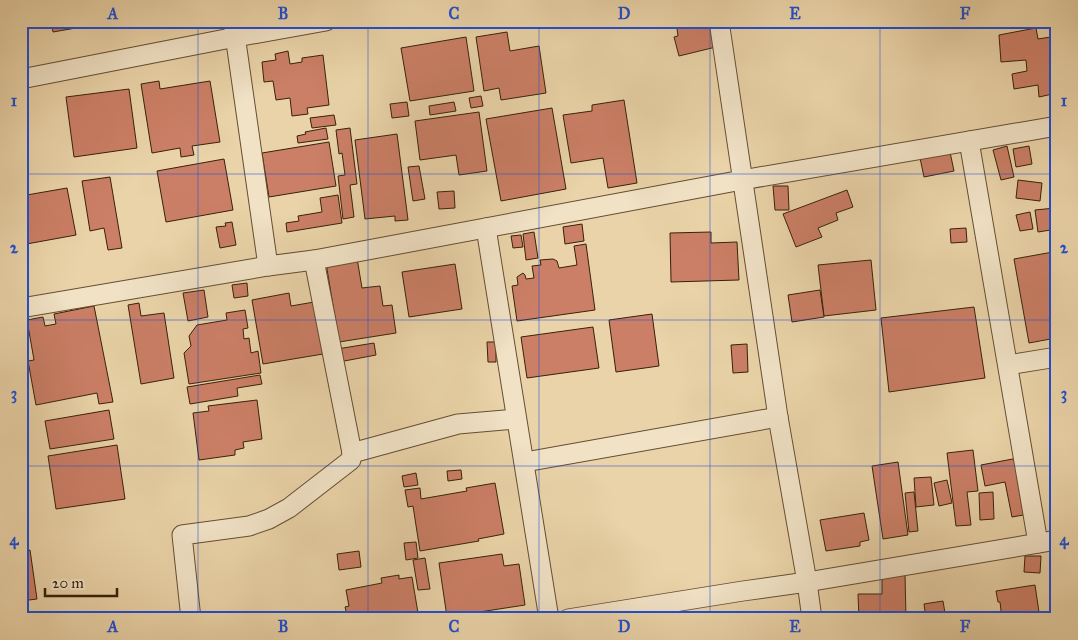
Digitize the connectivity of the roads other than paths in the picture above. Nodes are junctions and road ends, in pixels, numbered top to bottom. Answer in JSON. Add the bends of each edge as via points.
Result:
{"nodes":[{"id":1,"x":326,"y":21,"type":"edge"},
{"id":2,"x":719,"y":21,"type":"edge"},
{"id":3,"x":235,"y":29,"type":"edge"},
{"id":4,"x":21,"y":79,"type":"edge"},
{"id":5,"x":1057,"y":126,"type":"edge"},
{"id":6,"x":968,"y":141,"type":"junction"},
{"id":7,"x":742,"y":180,"type":"junction"},
{"id":8,"x":486,"y":228,"type":"junction"},
{"id":9,"x":314,"y":260,"type":"junction"},
{"id":10,"x":268,"y":266,"type":"junction"},
{"id":11,"x":21,"y":308,"type":"edge"},
{"id":12,"x":1057,"y":357,"type":"edge"},
{"id":13,"x":1008,"y":365,"type":"junction"},
{"id":14,"x":778,"y":417,"type":"junction"},
{"id":15,"x":516,"y":419,"type":"junction"},
{"id":16,"x":352,"y":453,"type":"junction"},
{"id":17,"x":524,"y":462,"type":"junction"},
{"id":18,"x":1048,"y":542,"type":"edge"},
{"id":19,"x":807,"y":582,"type":"junction"},
{"id":20,"x":191,"y":619,"type":"edge"},
{"id":21,"x":549,"y":619,"type":"edge"},
{"id":22,"x":568,"y":619,"type":"edge"},
{"id":23,"x":812,"y":619,"type":"edge"}],
"edges":[{"from":1,"to":3,"type":"street"},
{"from":2,"to":7,"type":"street"},
{"from":3,"to":4,"type":"street"},
{"from":3,"to":10,"type":"street"},
{"from":5,"to":6,"type":"street"},
{"from":6,"to":7,"type":"street"},
{"from":6,"to":13,"type":"street"},
{"from":7,"to":8,"type":"street"},
{"from":7,"to":14,"type":"street"},
{"from":8,"to":9,"type":"street"},
{"from":8,"to":15,"type":"street"},
{"from":9,"to":10,"type":"street"},
{"from":9,"to":16,"type":"street"},
{"from":10,"to":11,"type":"street"},
{"from":12,"to":13,"type":"street"},
{"from":13,"to":18,"type":"street"},
{"from":14,"to":17,"type":"street"},
{"from":14,"to":19,"type":"street"},
{"from":15,"to":16,"type":"street","via":[[458,424]]},
{"from":15,"to":17,"type":"street"},
{"from":16,"to":20,"type":"street","via":[[350,460],[289,508],[269,519],[249,526],[182,535]]},
{"from":17,"to":21,"type":"street"},
{"from":18,"to":19,"type":"street"},
{"from":19,"to":22,"type":"street"},
{"from":19,"to":23,"type":"street"}]}
